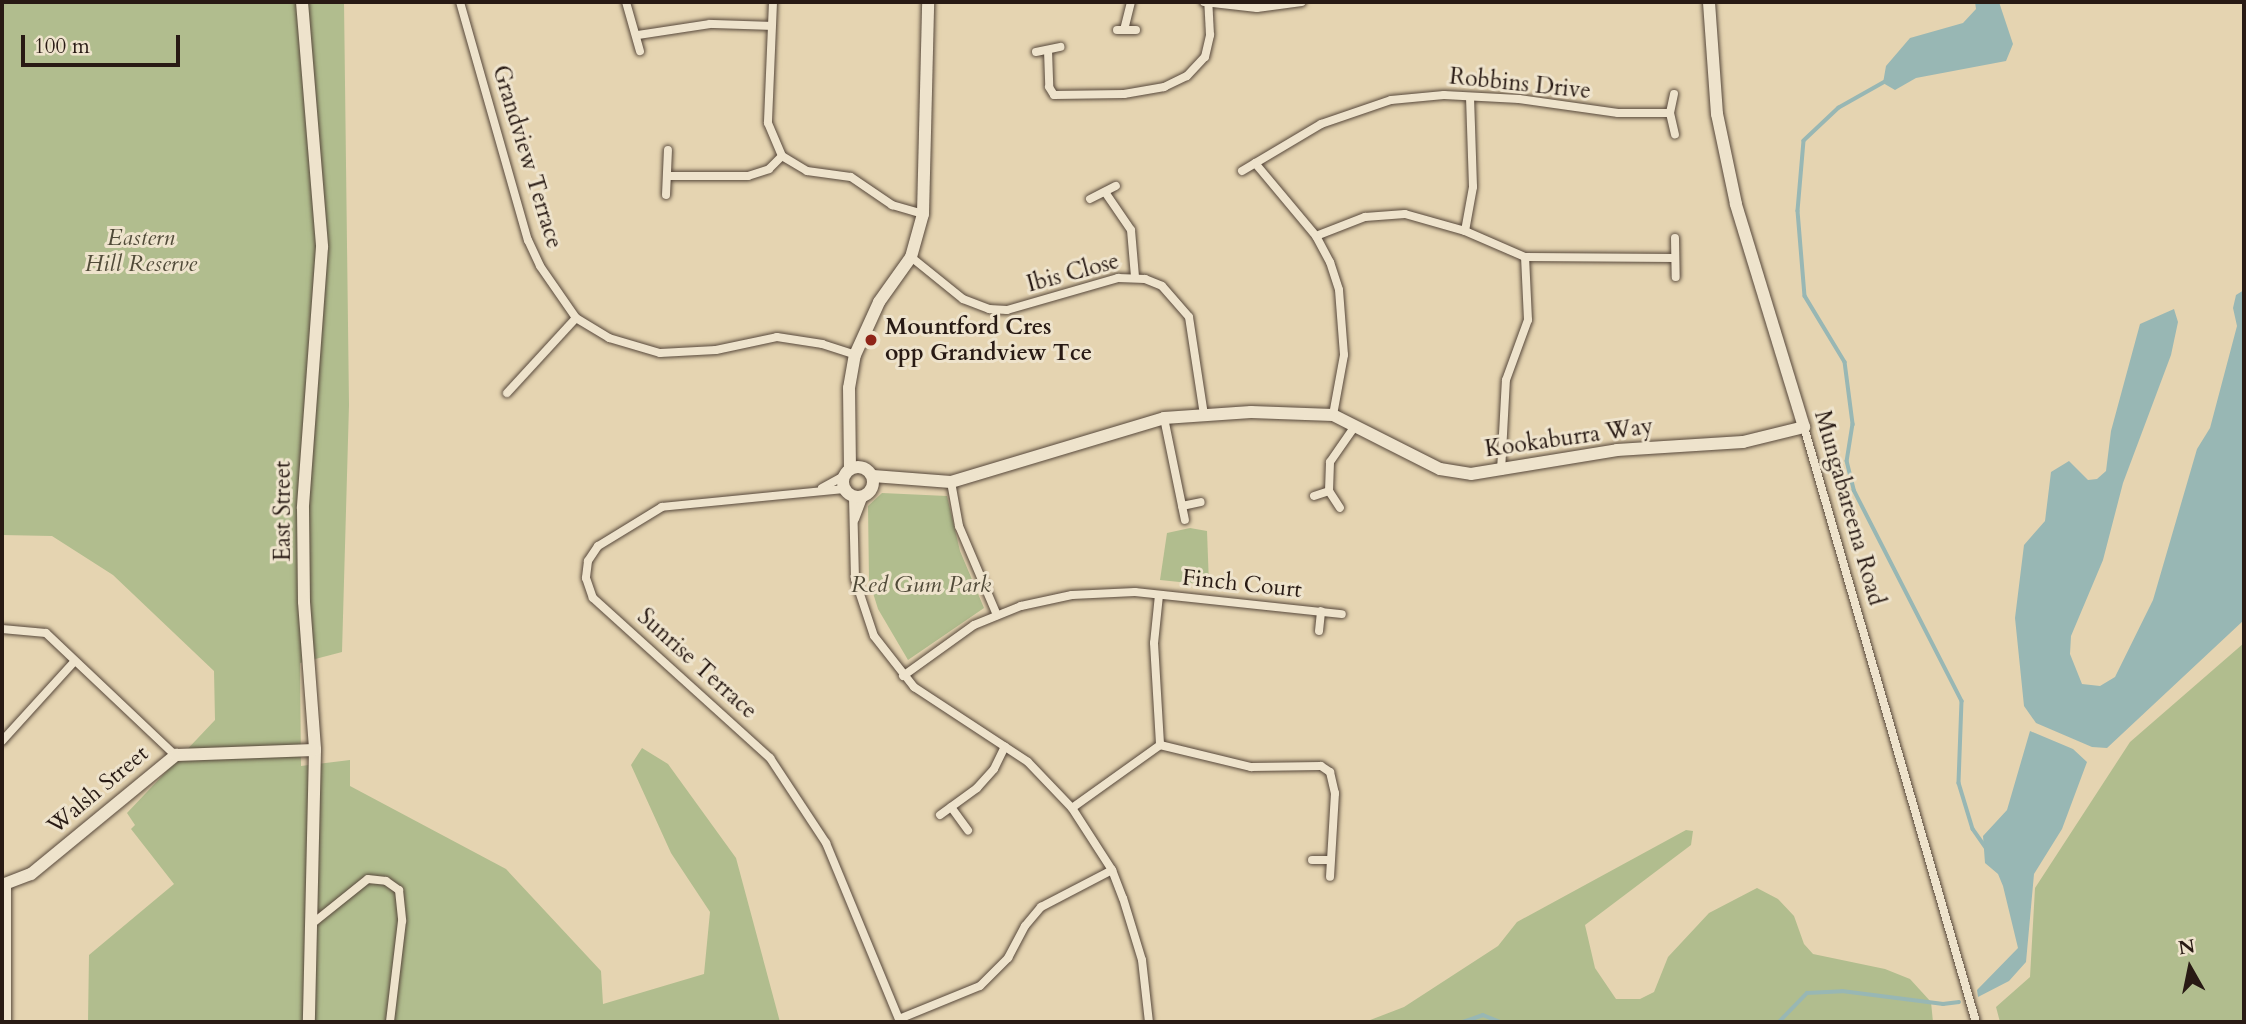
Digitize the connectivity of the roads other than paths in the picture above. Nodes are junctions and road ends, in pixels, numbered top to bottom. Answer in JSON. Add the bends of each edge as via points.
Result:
{"nodes":[{"id":1,"x":302,"y":2,"type":"edge"},
{"id":2,"x":460,"y":2,"type":"edge"},
{"id":3,"x":626,"y":2,"type":"edge"},
{"id":4,"x":773,"y":2,"type":"edge"},
{"id":5,"x":928,"y":2,"type":"edge"},
{"id":6,"x":1130,"y":2,"type":"edge"},
{"id":7,"x":1206,"y":2,"type":"edge"},
{"id":8,"x":1302,"y":2,"type":"edge"},
{"id":9,"x":1709,"y":2,"type":"edge"},
{"id":10,"x":770,"y":26,"type":"junction"},
{"id":11,"x":1136,"y":30,"type":"dead end"},
{"id":12,"x":638,"y":35,"type":"junction"},
{"id":13,"x":1060,"y":47,"type":"dead end"},
{"id":14,"x":1048,"y":50,"type":"junction"},
{"id":15,"x":640,"y":51,"type":"dead end"},
{"id":16,"x":1036,"y":52,"type":"dead end"},
{"id":17,"x":1674,"y":94,"type":"dead end"},
{"id":18,"x":1470,"y":97,"type":"junction"},
{"id":19,"x":1670,"y":113,"type":"junction"},
{"id":20,"x":1675,"y":134,"type":"dead end"},
{"id":21,"x":668,"y":150,"type":"dead end"},
{"id":22,"x":782,"y":156,"type":"junction"},
{"id":23,"x":1255,"y":163,"type":"junction"},
{"id":24,"x":1241,"y":171,"type":"dead end"},
{"id":25,"x":668,"y":176,"type":"junction"},
{"id":26,"x":1116,"y":186,"type":"dead end"},
{"id":27,"x":1105,"y":192,"type":"junction"},
{"id":28,"x":666,"y":195,"type":"dead end"},
{"id":29,"x":1090,"y":199,"type":"dead end"},
{"id":30,"x":923,"y":214,"type":"junction"},
{"id":31,"x":1465,"y":231,"type":"junction"},
{"id":32,"x":1316,"y":236,"type":"junction"},
{"id":33,"x":1675,"y":238,"type":"dead end"},
{"id":34,"x":911,"y":257,"type":"junction"},
{"id":35,"x":1525,"y":257,"type":"junction"},
{"id":36,"x":1675,"y":258,"type":"junction"},
{"id":37,"x":1135,"y":277,"type":"junction"},
{"id":38,"x":1676,"y":277,"type":"dead end"},
{"id":39,"x":576,"y":318,"type":"junction"},
{"id":40,"x":855,"y":355,"type":"junction"},
{"id":41,"x":507,"y":393,"type":"dead end"},
{"id":42,"x":1205,"y":415,"type":"junction"},
{"id":43,"x":1334,"y":415,"type":"junction"},
{"id":44,"x":1164,"y":418,"type":"junction"},
{"id":45,"x":1355,"y":426,"type":"junction"},
{"id":46,"x":1804,"y":427,"type":"junction"},
{"id":47,"x":1501,"y":471,"type":"junction"},
{"id":48,"x":858,"y":482,"type":"junction"},
{"id":49,"x":951,"y":482,"type":"junction"},
{"id":50,"x":1329,"y":491,"type":"junction"},
{"id":51,"x":1314,"y":496,"type":"dead end"},
{"id":52,"x":1201,"y":502,"type":"dead end"},
{"id":53,"x":1182,"y":506,"type":"junction"},
{"id":54,"x":1340,"y":508,"type":"dead end"},
{"id":55,"x":1185,"y":520,"type":"dead end"},
{"id":56,"x":1159,"y":595,"type":"junction"},
{"id":57,"x":1321,"y":611,"type":"junction"},
{"id":58,"x":1342,"y":614,"type":"dead end"},
{"id":59,"x":997,"y":615,"type":"junction"},
{"id":60,"x":2,"y":629,"type":"edge"},
{"id":61,"x":1319,"y":631,"type":"dead end"},
{"id":62,"x":74,"y":662,"type":"junction"},
{"id":63,"x":903,"y":676,"type":"junction"},
{"id":64,"x":2,"y":741,"type":"edge"},
{"id":65,"x":1005,"y":746,"type":"junction"},
{"id":66,"x":1160,"y":746,"type":"junction"},
{"id":67,"x":315,"y":750,"type":"junction"},
{"id":68,"x":175,"y":755,"type":"junction"},
{"id":69,"x":951,"y":807,"type":"junction"},
{"id":70,"x":1072,"y":808,"type":"junction"},
{"id":71,"x":940,"y":815,"type":"dead end"},
{"id":72,"x":968,"y":830,"type":"dead end"},
{"id":73,"x":1312,"y":860,"type":"dead end"},
{"id":74,"x":1330,"y":860,"type":"junction"},
{"id":75,"x":1112,"y":870,"type":"junction"},
{"id":76,"x":1330,"y":877,"type":"dead end"},
{"id":77,"x":4,"y":885,"type":"edge"},
{"id":78,"x":313,"y":923,"type":"junction"},
{"id":79,"x":900,"y":1021,"type":"edge"},
{"id":80,"x":7,"y":1022,"type":"edge"},
{"id":81,"x":309,"y":1022,"type":"edge"},
{"id":82,"x":390,"y":1022,"type":"edge"},
{"id":83,"x":1149,"y":1022,"type":"edge"},
{"id":84,"x":1976,"y":1022,"type":"edge"}],
"edges":[{"from":1,"to":67,"type":"street","name":"East Street","via":[[321,247],[303,508],[304,602]]},
{"from":2,"to":39,"type":"street","name":"Grandview Terrace","via":[[528,240],[540,267]]},
{"from":3,"to":12,"type":"street"},
{"from":4,"to":10,"type":"street"},
{"from":5,"to":30,"type":"street"},
{"from":6,"to":11,"type":"street","via":[[1121,30]]},
{"from":7,"to":8,"type":"street","via":[[1257,8]]},
{"from":7,"to":14,"type":"street","via":[[1210,35],[1205,57],[1186,76],[1164,88],[1054,95],[1049,87]]},
{"from":9,"to":46,"type":"street","name":"Mungabareena Road","via":[[1717,114],[1736,204]]},
{"from":10,"to":12,"type":"street","via":[[710,24]]},
{"from":10,"to":22,"type":"street","via":[[768,123]]},
{"from":12,"to":15,"type":"street"},
{"from":13,"to":14,"type":"street"},
{"from":14,"to":16,"type":"street"},
{"from":17,"to":19,"type":"street"},
{"from":18,"to":19,"type":"street","name":"Robbins Drive","via":[[1618,113]]},
{"from":18,"to":23,"type":"street","name":"Robbins Drive","via":[[1420,96],[1368,105],[1321,124]]},
{"from":18,"to":31,"type":"street","via":[[1473,187]]},
{"from":19,"to":20,"type":"street"},
{"from":21,"to":25,"type":"street"},
{"from":22,"to":25,"type":"street","via":[[769,169],[748,176]]},
{"from":22,"to":30,"type":"street","via":[[807,171],[851,177],[891,205]]},
{"from":23,"to":24,"type":"street","name":"Robbins Drive"},
{"from":23,"to":32,"type":"street"},
{"from":25,"to":28,"type":"street"},
{"from":26,"to":27,"type":"street"},
{"from":27,"to":29,"type":"street"},
{"from":27,"to":37,"type":"street","via":[[1131,230]]},
{"from":30,"to":34,"type":"street"},
{"from":31,"to":32,"type":"street","via":[[1405,214],[1365,217]]},
{"from":31,"to":35,"type":"street"},
{"from":32,"to":43,"type":"street","via":[[1330,262],[1342,315],[1344,355]]},
{"from":33,"to":36,"type":"street"},
{"from":34,"to":37,"type":"street","name":"Ibis Close","via":[[963,299],[989,309],[1007,310]]},
{"from":34,"to":40,"type":"street","via":[[878,302]]},
{"from":35,"to":36,"type":"street"},
{"from":35,"to":47,"type":"street","via":[[1528,320],[1506,380]]},
{"from":36,"to":38,"type":"street"},
{"from":37,"to":42,"type":"street","name":"Ibis Close","via":[[1162,286],[1184,307]]},
{"from":39,"to":40,"type":"street","name":"Grandview Terrace","via":[[609,338],[660,353],[696,353],[777,337]]},
{"from":39,"to":41,"type":"street"},
{"from":40,"to":48,"type":"street","via":[[849,388]]},
{"from":42,"to":43,"type":"street","name":"Kookaburra Way","via":[[1296,411]]},
{"from":42,"to":44,"type":"street","name":"Kookaburra Way"},
{"from":43,"to":45,"type":"street","name":"Kookaburra Way"},
{"from":44,"to":49,"type":"street","name":"Kookaburra Way"},
{"from":44,"to":53,"type":"street"},
{"from":45,"to":47,"type":"street","name":"Kookaburra Way","via":[[1440,469]]},
{"from":45,"to":50,"type":"street","via":[[1330,462]]},
{"from":46,"to":47,"type":"street","name":"Kookaburra Way","via":[[1743,442],[1617,450]]},
{"from":46,"to":84,"type":"street","name":"Mungabareena Road"},
{"from":48,"to":49,"type":"street","name":"Kookaburra Way"},
{"from":48,"to":63,"type":"street","via":[[852,525],[855,579],[882,650]]},
{"from":48,"to":79,"type":"street","name":"Sunrise Terrace","via":[[662,507],[598,547],[588,561],[587,587],[770,758],[826,844]]},
{"from":49,"to":59,"type":"street","via":[[959,526]]},
{"from":50,"to":51,"type":"street"},
{"from":50,"to":54,"type":"street"},
{"from":52,"to":53,"type":"street"},
{"from":53,"to":55,"type":"street"},
{"from":56,"to":57,"type":"street","name":"Finch Court"},
{"from":56,"to":59,"type":"street","name":"Finch Court","via":[[1072,595]]},
{"from":56,"to":66,"type":"street","via":[[1154,643]]},
{"from":57,"to":58,"type":"street","name":"Finch Court"},
{"from":57,"to":61,"type":"street","name":"Finch Court"},
{"from":59,"to":63,"type":"street","name":"Finch Court","via":[[952,638]]},
{"from":60,"to":62,"type":"street","via":[[41,630]]},
{"from":62,"to":64,"type":"street"},
{"from":62,"to":68,"type":"street"},
{"from":63,"to":65,"type":"street","via":[[927,698]]},
{"from":65,"to":69,"type":"street","via":[[986,779]]},
{"from":65,"to":70,"type":"street"},
{"from":66,"to":70,"type":"street"},
{"from":66,"to":74,"type":"street","via":[[1251,767],[1321,766],[1330,772],[1335,793]]},
{"from":67,"to":68,"type":"street","name":"Walsh Street"},
{"from":67,"to":78,"type":"street","name":"East Street"},
{"from":68,"to":77,"type":"street","name":"Walsh Street","via":[[31,874]]},
{"from":69,"to":71,"type":"street"},
{"from":69,"to":72,"type":"street"},
{"from":70,"to":75,"type":"street"},
{"from":73,"to":74,"type":"street"},
{"from":74,"to":76,"type":"street"},
{"from":75,"to":79,"type":"street","via":[[1041,907],[1008,958],[980,986]]},
{"from":75,"to":83,"type":"street","via":[[1142,960]]},
{"from":77,"to":80,"type":"street"},
{"from":78,"to":81,"type":"street","name":"East Street"},
{"from":78,"to":82,"type":"street","via":[[368,879],[386,881],[399,890],[402,921]]}]}
